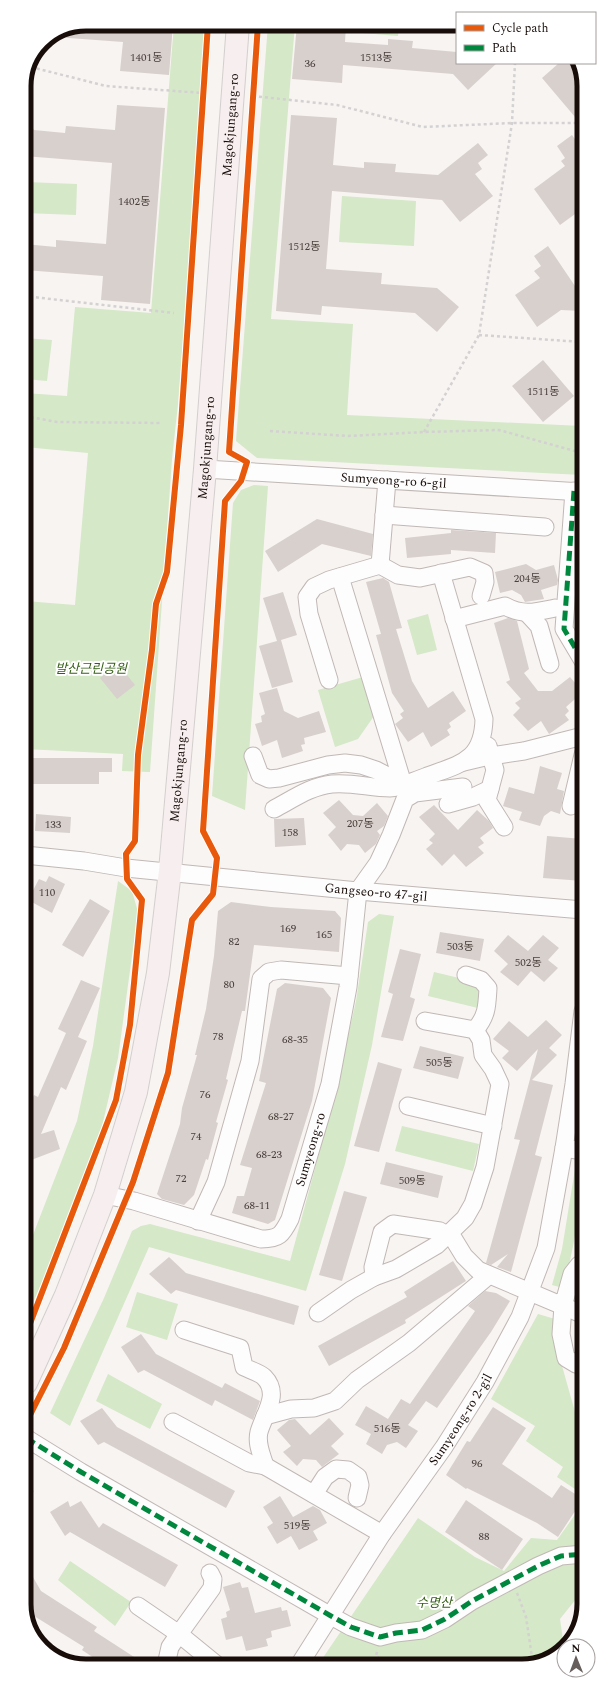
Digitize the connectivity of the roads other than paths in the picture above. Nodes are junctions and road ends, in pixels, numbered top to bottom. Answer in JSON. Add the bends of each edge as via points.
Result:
{"nodes":[{"id":1,"x":237,"y":31,"type":"edge"},
{"id":2,"x":205,"y":469,"type":"junction"},
{"id":3,"x":387,"y":480,"type":"junction"},
{"id":4,"x":577,"y":492,"type":"edge"},
{"id":5,"x":577,"y":502,"type":"edge"},
{"id":6,"x":384,"y":515,"type":"junction"},
{"id":7,"x":545,"y":527,"type":"dead end"},
{"id":8,"x":380,"y":565,"type":"junction"},
{"id":9,"x":441,"y":573,"type":"junction"},
{"id":10,"x":340,"y":577,"type":"junction"},
{"id":11,"x":481,"y":596,"type":"dead end"},
{"id":12,"x":555,"y":608,"type":"dead end"},
{"id":13,"x":527,"y":613,"type":"junction"},
{"id":14,"x":454,"y":619,"type":"junction"},
{"id":15,"x":577,"y":651,"type":"edge"},
{"id":16,"x":550,"y":664,"type":"dead end"},
{"id":17,"x":328,"y":680,"type":"dead end"},
{"id":18,"x":483,"y":733,"type":"junction"},
{"id":19,"x":577,"y":741,"type":"edge"},
{"id":20,"x":252,"y":756,"type":"dead end"},
{"id":21,"x":492,"y":756,"type":"junction"},
{"id":22,"x":464,"y":762,"type":"junction"},
{"id":23,"x":577,"y":780,"type":"edge"},
{"id":24,"x":403,"y":784,"type":"junction"},
{"id":25,"x":463,"y":787,"type":"dead end"},
{"id":26,"x":490,"y":789,"type":"junction"},
{"id":27,"x":448,"y":804,"type":"dead end"},
{"id":28,"x":571,"y":806,"type":"dead end"},
{"id":29,"x":274,"y":809,"type":"dead end"},
{"id":30,"x":504,"y":827,"type":"dead end"},
{"id":31,"x":31,"y":857,"type":"edge"},
{"id":32,"x":170,"y":871,"type":"junction"},
{"id":33,"x":358,"y":891,"type":"junction"},
{"id":34,"x":577,"y":909,"type":"edge"},
{"id":35,"x":466,"y":975,"type":"dead end"},
{"id":36,"x":349,"y":976,"type":"junction"},
{"id":37,"x":425,"y":1021,"type":"dead end"},
{"id":38,"x":475,"y":1030,"type":"junction"},
{"id":39,"x":577,"y":1060,"type":"edge"},
{"id":40,"x":408,"y":1106,"type":"dead end"},
{"id":41,"x":493,"y":1126,"type":"junction"},
{"id":42,"x":564,"y":1148,"type":"junction"},
{"id":43,"x":577,"y":1149,"type":"edge"},
{"id":44,"x":105,"y":1195,"type":"junction"},
{"id":45,"x":198,"y":1221,"type":"junction"},
{"id":46,"x":448,"y":1235,"type":"junction"},
{"id":47,"x":577,"y":1268,"type":"edge"},
{"id":48,"x":488,"y":1276,"type":"junction"},
{"id":49,"x":374,"y":1277,"type":"junction"},
{"id":50,"x":529,"y":1292,"type":"junction"},
{"id":51,"x":563,"y":1306,"type":"junction"},
{"id":52,"x":577,"y":1312,"type":"edge"},
{"id":53,"x":318,"y":1313,"type":"dead end"},
{"id":54,"x":184,"y":1330,"type":"dead end"},
{"id":55,"x":577,"y":1364,"type":"edge"},
{"id":56,"x":31,"y":1372,"type":"edge"},
{"id":57,"x":265,"y":1416,"type":"junction"},
{"id":58,"x":173,"y":1422,"type":"dead end"},
{"id":59,"x":31,"y":1441,"type":"edge"},
{"id":60,"x":265,"y":1466,"type":"junction"},
{"id":61,"x":314,"y":1494,"type":"junction"},
{"id":62,"x":357,"y":1498,"type":"dead end"},
{"id":63,"x":382,"y":1534,"type":"junction"},
{"id":64,"x":577,"y":1555,"type":"edge"},
{"id":65,"x":210,"y":1573,"type":"dead end"},
{"id":66,"x":138,"y":1606,"type":"dead end"},
{"id":67,"x":331,"y":1616,"type":"junction"},
{"id":68,"x":179,"y":1634,"type":"junction"},
{"id":69,"x":167,"y":1659,"type":"edge"},
{"id":70,"x":210,"y":1659,"type":"edge"},
{"id":71,"x":303,"y":1659,"type":"edge"}],
"edges":[{"from":1,"to":2,"type":"main road","name":"Magokjungang-ro"},
{"from":2,"to":3,"type":"street","name":"Sumyeong-ro 6-gil"},
{"from":2,"to":32,"type":"main road","name":"Magokjungang-ro"},
{"from":3,"to":4,"type":"street","name":"Sumyeong-ro 6-gil"},
{"from":3,"to":6,"type":"street"},
{"from":5,"to":15,"type":"street","via":[[564,629]]},
{"from":6,"to":7,"type":"street"},
{"from":6,"to":8,"type":"street"},
{"from":8,"to":9,"type":"street","via":[[398,575],[420,578]]},
{"from":8,"to":10,"type":"street"},
{"from":9,"to":11,"type":"street","via":[[470,567],[484,573],[485,582]]},
{"from":9,"to":14,"type":"street"},
{"from":10,"to":17,"type":"street","via":[[314,587],[307,597],[309,614]]},
{"from":10,"to":24,"type":"street"},
{"from":12,"to":13,"type":"street"},
{"from":13,"to":14,"type":"street","via":[[514,611],[505,606]]},
{"from":13,"to":16,"type":"street","via":[[539,626]]},
{"from":14,"to":18,"type":"street","via":[[484,719]]},
{"from":18,"to":21,"type":"street"},
{"from":18,"to":22,"type":"street","via":[[477,749]]},
{"from":19,"to":21,"type":"street"},
{"from":20,"to":24,"type":"street","via":[[260,775],[269,779],[345,763],[376,770]]},
{"from":21,"to":22,"type":"street"},
{"from":21,"to":26,"type":"street","via":[[495,770]]},
{"from":22,"to":24,"type":"street"},
{"from":23,"to":28,"type":"street"},
{"from":24,"to":29,"type":"street","via":[[392,788],[333,784],[314,788]]},
{"from":25,"to":33,"type":"street","via":[[415,793],[405,799],[378,863]]},
{"from":26,"to":27,"type":"street"},
{"from":26,"to":30,"type":"street","via":[[487,800]]},
{"from":31,"to":32,"type":"street","name":"Gangseo-ro 47-gil"},
{"from":32,"to":33,"type":"street","name":"Gangseo-ro 47-gil"},
{"from":32,"to":44,"type":"main road","via":[[158,973],[136,1092]]},
{"from":33,"to":34,"type":"street","name":"Gangseo-ro 47-gil"},
{"from":33,"to":36,"type":"street","name":"Sumyeong-ro"},
{"from":35,"to":38,"type":"street","via":[[481,980],[488,988],[483,1021]]},
{"from":36,"to":45,"type":"street","via":[[281,970],[269,972],[260,979],[250,1061],[216,1182]]},
{"from":36,"to":45,"type":"street","name":"Sumyeong-ro","via":[[330,1084],[290,1219],[283,1233],[273,1239],[261,1239]]},
{"from":37,"to":38,"type":"street"},
{"from":38,"to":41,"type":"street","via":[[481,1040],[483,1055],[500,1084]]},
{"from":39,"to":42,"type":"street","name":"Sumyeong-ro 2-gil"},
{"from":40,"to":41,"type":"street"},
{"from":41,"to":46,"type":"street","via":[[485,1167],[473,1204]]},
{"from":42,"to":43,"type":"street"},
{"from":42,"to":50,"type":"street","name":"Sumyeong-ro 2-gil","via":[[546,1248]]},
{"from":44,"to":45,"type":"street","name":"Sumyeong-ro","via":[[134,1201]]},
{"from":44,"to":56,"type":"main road","via":[[66,1295]]},
{"from":46,"to":48,"type":"street","via":[[453,1238],[464,1256]]},
{"from":46,"to":49,"type":"street","via":[[437,1245],[396,1269]]},
{"from":46,"to":49,"type":"street","via":[[440,1231],[393,1224],[382,1232],[373,1267]]},
{"from":47,"to":51,"type":"street","via":[[572,1274]]},
{"from":48,"to":50,"type":"street"},
{"from":48,"to":57,"type":"street","via":[[409,1343],[357,1380],[335,1401],[314,1408],[291,1409]]},
{"from":49,"to":53,"type":"street"},
{"from":50,"to":51,"type":"street"},
{"from":50,"to":63,"type":"street","name":"Sumyeong-ro 2-gil","via":[[520,1317],[485,1382],[444,1448]]},
{"from":51,"to":52,"type":"street"},
{"from":51,"to":55,"type":"street","via":[[561,1334],[566,1358]]},
{"from":54,"to":57,"type":"street","via":[[240,1348],[244,1367],[264,1376],[272,1389],[271,1402]]},
{"from":57,"to":60,"type":"street","via":[[259,1433],[259,1447]]},
{"from":58,"to":60,"type":"street","via":[[249,1463]]},
{"from":59,"to":67,"type":"street"},
{"from":60,"to":61,"type":"street"},
{"from":61,"to":62,"type":"street","via":[[325,1477],[336,1469],[348,1470],[358,1477],[360,1485]]},
{"from":61,"to":63,"type":"street"},
{"from":63,"to":67,"type":"street","name":"Sumyeong-ro 2-gil"},
{"from":64,"to":67,"type":"street","via":[[561,1556],[538,1566],[422,1630],[380,1638]]},
{"from":65,"to":68,"type":"street","via":[[213,1579],[212,1588]]},
{"from":66,"to":68,"type":"street"},
{"from":67,"to":71,"type":"street","name":"Sumyeong-ro 2-gil"},
{"from":68,"to":69,"type":"street","via":[[170,1647]]},
{"from":68,"to":70,"type":"street"}]}
